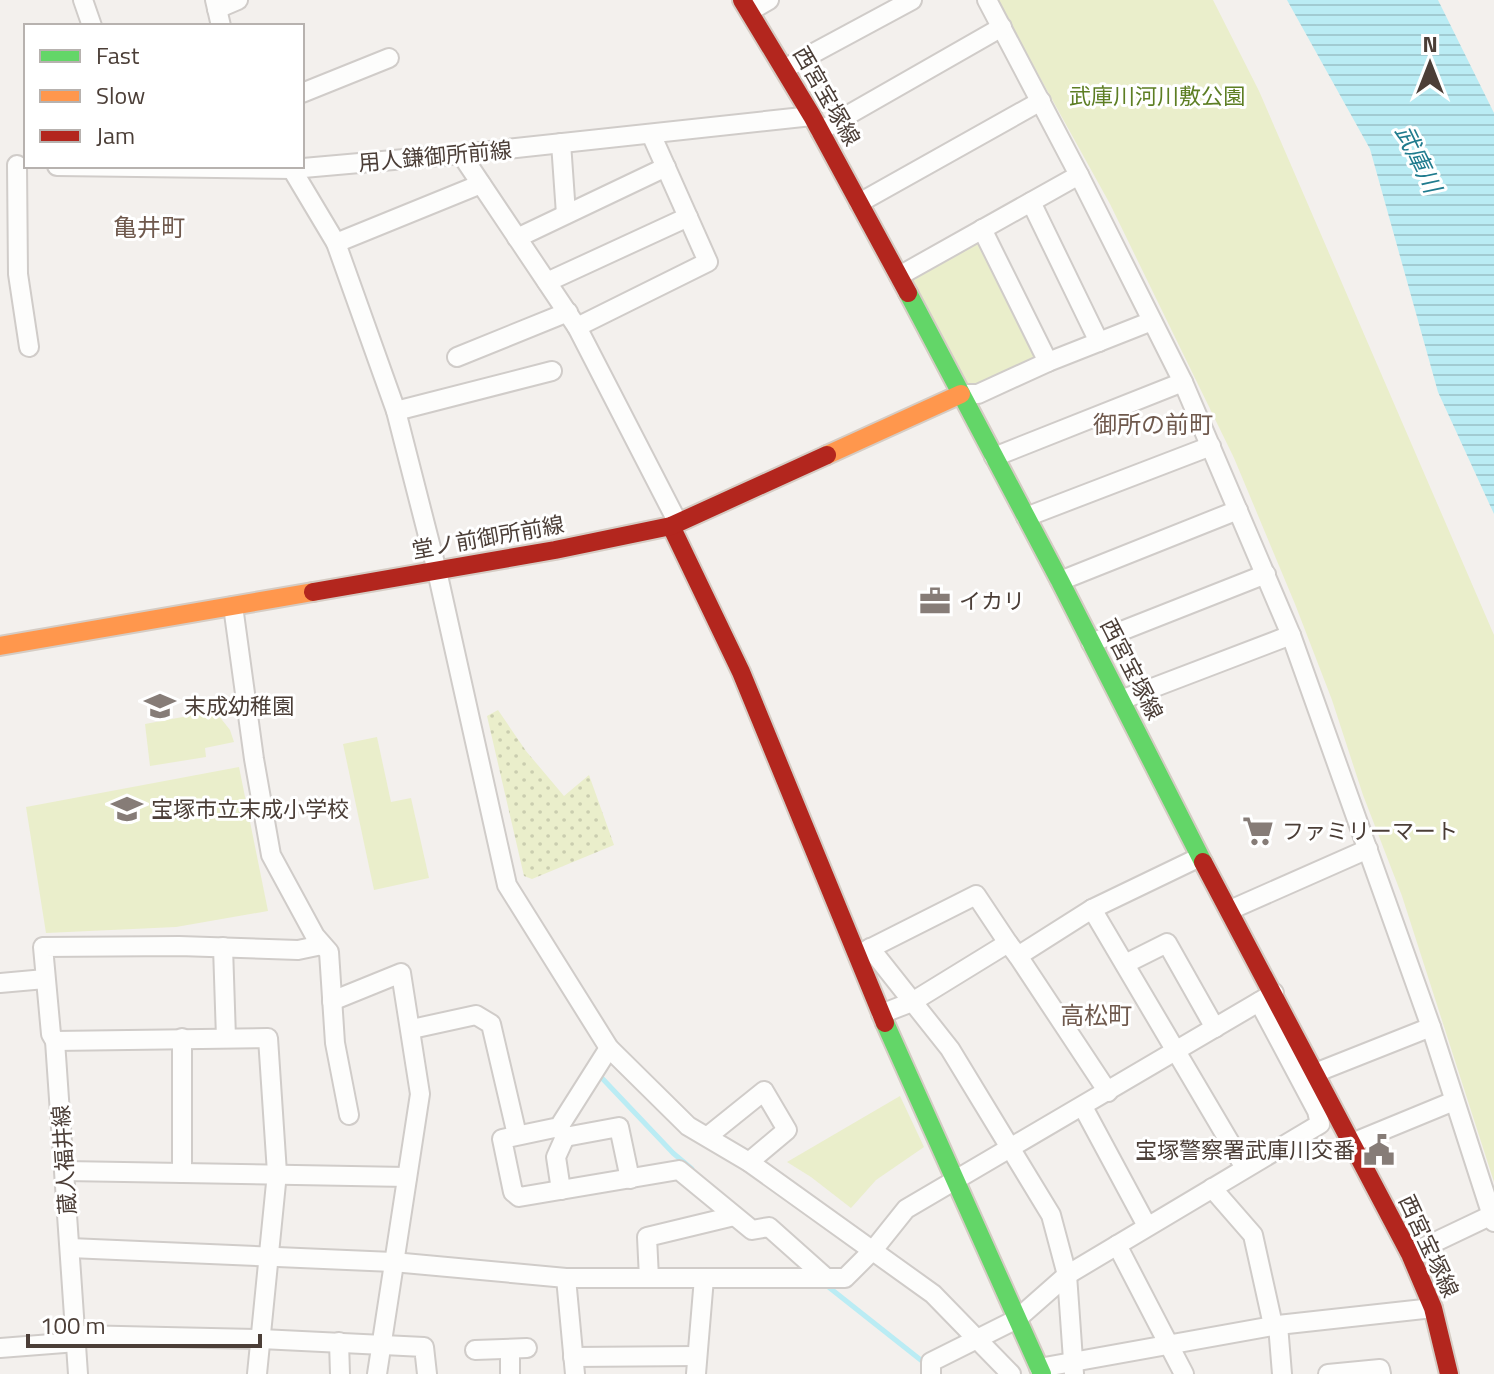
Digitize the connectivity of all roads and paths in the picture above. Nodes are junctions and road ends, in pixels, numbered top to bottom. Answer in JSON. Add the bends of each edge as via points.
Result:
{"nodes":[{"id":1,"x":83,"y":0,"type":"edge"},
{"id":2,"x":238,"y":0,"type":"edge"},
{"id":3,"x":769,"y":0,"type":"edge"},
{"id":4,"x":912,"y":0,"type":"edge"},
{"id":5,"x":987,"y":0,"type":"edge"},
{"id":6,"x":746,"y":6,"type":"edge"},
{"id":7,"x":218,"y":12,"type":"edge"},
{"id":8,"x":91,"y":24,"type":"edge"},
{"id":9,"x":1002,"y":27,"type":"junction"},
{"id":10,"x":389,"y":58,"type":"dead end"},
{"id":11,"x":784,"y":69,"type":"junction"},
{"id":12,"x":304,"y":92,"type":"edge"},
{"id":13,"x":1041,"y":101,"type":"junction"},
{"id":14,"x":816,"y":124,"type":"junction"},
{"id":15,"x":651,"y":134,"type":"junction"},
{"id":16,"x":561,"y":143,"type":"junction"},
{"id":17,"x":461,"y":154,"type":"junction"},
{"id":18,"x":14,"y":165,"type":"edge"},
{"id":19,"x":304,"y":167,"type":"edge"},
{"id":20,"x":666,"y":167,"type":"junction"},
{"id":21,"x":291,"y":168,"type":"edge"},
{"id":22,"x":1079,"y":175,"type":"junction"},
{"id":23,"x":481,"y":184,"type":"junction"},
{"id":24,"x":1031,"y":202,"type":"junction"},
{"id":25,"x":859,"y":203,"type":"junction"},
{"id":26,"x":566,"y":214,"type":"junction"},
{"id":27,"x":688,"y":217,"type":"junction"},
{"id":28,"x":982,"y":229,"type":"junction"},
{"id":29,"x":517,"y":238,"type":"junction"},
{"id":30,"x":336,"y":243,"type":"junction"},
{"id":31,"x":899,"y":276,"type":"junction"},
{"id":32,"x":547,"y":282,"type":"junction"},
{"id":33,"x":572,"y":319,"type":"junction"},
{"id":34,"x":1152,"y":321,"type":"junction"},
{"id":35,"x":1099,"y":342,"type":"junction"},
{"id":36,"x":29,"y":347,"type":"dead end"},
{"id":37,"x":457,"y":357,"type":"dead end"},
{"id":38,"x":1048,"y":362,"type":"junction"},
{"id":39,"x":552,"y":371,"type":"dead end"},
{"id":40,"x":1183,"y":382,"type":"junction"},
{"id":41,"x":961,"y":394,"type":"junction"},
{"id":42,"x":396,"y":411,"type":"junction"},
{"id":43,"x":1211,"y":446,"type":"junction"},
{"id":44,"x":994,"y":457,"type":"junction"},
{"id":45,"x":1238,"y":510,"type":"junction"},
{"id":46,"x":1026,"y":517,"type":"junction"},
{"id":47,"x":674,"y":525,"type":"junction"},
{"id":48,"x":437,"y":571,"type":"junction"},
{"id":49,"x":1266,"y":574,"type":"junction"},
{"id":50,"x":1060,"y":581,"type":"junction"},
{"id":51,"x":233,"y":606,"type":"junction"},
{"id":52,"x":1291,"y":635,"type":"junction"},
{"id":53,"x":1091,"y":643,"type":"junction"},
{"id":54,"x":0,"y":646,"type":"edge"},
{"id":55,"x":1121,"y":700,"type":"junction"},
{"id":56,"x":1368,"y":849,"type":"junction"},
{"id":57,"x":1200,"y":857,"type":"junction"},
{"id":58,"x":1092,"y":909,"type":"junction"},
{"id":59,"x":1230,"y":910,"type":"junction"},
{"id":60,"x":322,"y":945,"type":"junction"},
{"id":61,"x":223,"y":947,"type":"junction"},
{"id":62,"x":1013,"y":950,"type":"junction"},
{"id":63,"x":864,"y":952,"type":"junction"},
{"id":64,"x":1125,"y":964,"type":"junction"},
{"id":65,"x":45,"y":979,"type":"junction"},
{"id":66,"x":0,"y":983,"type":"edge"},
{"id":67,"x":1266,"y":998,"type":"junction"},
{"id":68,"x":332,"y":1001,"type":"junction"},
{"id":69,"x":912,"y":1002,"type":"junction"},
{"id":70,"x":881,"y":1014,"type":"junction"},
{"id":71,"x":1431,"y":1027,"type":"junction"},
{"id":72,"x":1215,"y":1028,"type":"junction"},
{"id":73,"x":412,"y":1029,"type":"junction"},
{"id":74,"x":182,"y":1038,"type":"junction"},
{"id":75,"x":226,"y":1038,"type":"junction"},
{"id":76,"x":55,"y":1041,"type":"junction"},
{"id":77,"x":609,"y":1048,"type":"junction"},
{"id":78,"x":1178,"y":1050,"type":"junction"},
{"id":79,"x":1315,"y":1073,"type":"junction"},
{"id":80,"x":1108,"y":1092,"type":"junction"},
{"id":81,"x":1454,"y":1101,"type":"junction"},
{"id":82,"x":1083,"y":1107,"type":"junction"},
{"id":83,"x":349,"y":1115,"type":"dead end"},
{"id":84,"x":562,"y":1132,"type":"junction"},
{"id":85,"x":517,"y":1135,"type":"junction"},
{"id":86,"x":708,"y":1136,"type":"junction"},
{"id":87,"x":1352,"y":1143,"type":"junction"},
{"id":88,"x":1012,"y":1148,"type":"junction"},
{"id":89,"x":749,"y":1162,"type":"junction"},
{"id":90,"x":1245,"y":1168,"type":"junction"},
{"id":91,"x":65,"y":1171,"type":"junction"},
{"id":92,"x":182,"y":1173,"type":"junction"},
{"id":93,"x":277,"y":1173,"type":"junction"},
{"id":94,"x":407,"y":1177,"type":"junction"},
{"id":95,"x":630,"y":1179,"type":"junction"},
{"id":96,"x":955,"y":1181,"type":"junction"},
{"id":97,"x":1212,"y":1188,"type":"junction"},
{"id":98,"x":561,"y":1190,"type":"junction"},
{"id":99,"x":734,"y":1216,"type":"junction"},
{"id":100,"x":1493,"y":1218,"type":"edge"},
{"id":101,"x":1147,"y":1226,"type":"junction"},
{"id":102,"x":1117,"y":1245,"type":"junction"},
{"id":103,"x":70,"y":1248,"type":"junction"},
{"id":104,"x":874,"y":1249,"type":"junction"},
{"id":105,"x":1410,"y":1254,"type":"junction"},
{"id":106,"x":267,"y":1256,"type":"junction"},
{"id":107,"x":393,"y":1262,"type":"junction"},
{"id":108,"x":1067,"y":1275,"type":"junction"},
{"id":109,"x":824,"y":1276,"type":"junction"},
{"id":110,"x":566,"y":1278,"type":"junction"},
{"id":111,"x":649,"y":1278,"type":"junction"},
{"id":112,"x":704,"y":1278,"type":"junction"},
{"id":113,"x":1433,"y":1308,"type":"junction"},
{"id":114,"x":1017,"y":1319,"type":"junction"},
{"id":115,"x":1276,"y":1325,"type":"junction"},
{"id":116,"x":77,"y":1339,"type":"junction"},
{"id":117,"x":261,"y":1339,"type":"junction"},
{"id":118,"x":977,"y":1340,"type":"junction"},
{"id":119,"x":339,"y":1342,"type":"junction"},
{"id":120,"x":380,"y":1343,"type":"junction"},
{"id":121,"x":1169,"y":1344,"type":"junction"},
{"id":122,"x":0,"y":1348,"type":"edge"},
{"id":123,"x":475,"y":1350,"type":"dead end"},
{"id":124,"x":696,"y":1365,"type":"edge"},
{"id":125,"x":574,"y":1366,"type":"edge"},
{"id":126,"x":1074,"y":1368,"type":"edge"},
{"id":127,"x":1040,"y":1371,"type":"edge"},
{"id":128,"x":78,"y":1374,"type":"edge"},
{"id":129,"x":257,"y":1374,"type":"edge"},
{"id":130,"x":340,"y":1374,"type":"edge"},
{"id":131,"x":377,"y":1374,"type":"edge"},
{"id":132,"x":427,"y":1374,"type":"edge"},
{"id":133,"x":510,"y":1374,"type":"edge"},
{"id":134,"x":931,"y":1374,"type":"edge"},
{"id":135,"x":1011,"y":1374,"type":"edge"},
{"id":136,"x":1184,"y":1374,"type":"edge"},
{"id":137,"x":1282,"y":1374,"type":"edge"},
{"id":138,"x":1328,"y":1374,"type":"edge"},
{"id":139,"x":1381,"y":1374,"type":"edge"},
{"id":140,"x":1449,"y":1374,"type":"edge"}],
"edges":[{"from":1,"to":8,"type":"street"},
{"from":2,"to":7,"type":"street"},
{"from":3,"to":6,"type":"street"},
{"from":4,"to":11,"type":"street"},
{"from":5,"to":9,"type":"street"},
{"from":6,"to":11,"type":"street","name":"西宮宝塚線"},
{"from":9,"to":13,"type":"street"},
{"from":9,"to":14,"type":"street"},
{"from":10,"to":12,"type":"street"},
{"from":11,"to":14,"type":"street","name":"西宮宝塚線"},
{"from":13,"to":22,"type":"street"},
{"from":13,"to":25,"type":"street"},
{"from":14,"to":15,"type":"street","name":"用人鎌御所前線"},
{"from":14,"to":25,"type":"street","name":"西宮宝塚線"},
{"from":15,"to":16,"type":"street","name":"用人鎌御所前線"},
{"from":15,"to":20,"type":"street"},
{"from":16,"to":17,"type":"street","name":"用人鎌御所前線"},
{"from":16,"to":26,"type":"street"},
{"from":17,"to":19,"type":"street","name":"用人鎌御所前線"},
{"from":17,"to":23,"type":"street"},
{"from":18,"to":36,"type":"street","via":[[18,274]]},
{"from":20,"to":26,"type":"street"},
{"from":20,"to":27,"type":"street"},
{"from":21,"to":30,"type":"street"},
{"from":22,"to":24,"type":"street"},
{"from":22,"to":34,"type":"street"},
{"from":23,"to":29,"type":"street"},
{"from":23,"to":30,"type":"street"},
{"from":24,"to":28,"type":"street"},
{"from":24,"to":35,"type":"street"},
{"from":25,"to":31,"type":"street","name":"西宮宝塚線"},
{"from":26,"to":29,"type":"street"},
{"from":27,"to":32,"type":"street"},
{"from":27,"to":33,"type":"street","via":[[708,262]]},
{"from":28,"to":31,"type":"street"},
{"from":28,"to":38,"type":"street"},
{"from":29,"to":32,"type":"street"},
{"from":30,"to":42,"type":"street"},
{"from":31,"to":41,"type":"street","name":"西宮宝塚線"},
{"from":32,"to":33,"type":"street"},
{"from":33,"to":37,"type":"street"},
{"from":33,"to":47,"type":"street"},
{"from":34,"to":35,"type":"street"},
{"from":34,"to":40,"type":"street"},
{"from":35,"to":38,"type":"street"},
{"from":38,"to":41,"type":"street","via":[[978,394]]},
{"from":39,"to":42,"type":"street"},
{"from":40,"to":43,"type":"street"},
{"from":40,"to":44,"type":"street"},
{"from":41,"to":44,"type":"street","name":"西宮宝塚線"},
{"from":41,"to":47,"type":"street","name":"堂ノ前御所前線"},
{"from":42,"to":48,"type":"street"},
{"from":43,"to":45,"type":"street"},
{"from":43,"to":46,"type":"street"},
{"from":44,"to":46,"type":"street","name":"西宮宝塚線"},
{"from":45,"to":49,"type":"street"},
{"from":45,"to":50,"type":"street"},
{"from":46,"to":50,"type":"street","name":"西宮宝塚線"},
{"from":47,"to":48,"type":"street","name":"堂ノ前御所前線"},
{"from":47,"to":63,"type":"street"},
{"from":48,"to":51,"type":"street","name":"堂ノ前御所前線"},
{"from":48,"to":77,"type":"street","via":[[507,885]]},
{"from":49,"to":52,"type":"street"},
{"from":49,"to":53,"type":"street"},
{"from":50,"to":53,"type":"street","name":"西宮宝塚線"},
{"from":51,"to":54,"type":"street","name":"堂ノ前御所前線"},
{"from":51,"to":60,"type":"street","via":[[271,855]]},
{"from":52,"to":55,"type":"street"},
{"from":52,"to":56,"type":"street"},
{"from":53,"to":55,"type":"street","name":"西宮宝塚線"},
{"from":55,"to":57,"type":"street","name":"西宮宝塚線"},
{"from":56,"to":59,"type":"street"},
{"from":56,"to":71,"type":"street"},
{"from":57,"to":58,"type":"street"},
{"from":57,"to":59,"type":"street","name":"西宮宝塚線"},
{"from":58,"to":62,"type":"street"},
{"from":58,"to":64,"type":"street"},
{"from":59,"to":67,"type":"street","name":"西宮宝塚線"},
{"from":60,"to":61,"type":"street","via":[[298,950]]},
{"from":60,"to":68,"type":"street","via":[[329,952]]},
{"from":61,"to":65,"type":"street","name":"蔵人福井線","via":[[43,947]]},
{"from":61,"to":75,"type":"street"},
{"from":62,"to":63,"type":"street","via":[[976,895]]},
{"from":62,"to":69,"type":"street"},
{"from":62,"to":80,"type":"street"},
{"from":63,"to":69,"type":"street"},
{"from":63,"to":70,"type":"street"},
{"from":64,"to":72,"type":"street","via":[[1167,943]]},
{"from":64,"to":78,"type":"street"},
{"from":65,"to":66,"type":"street"},
{"from":65,"to":76,"type":"street","name":"蔵人福井線"},
{"from":67,"to":72,"type":"street"},
{"from":67,"to":79,"type":"street","name":"西宮宝塚線"},
{"from":67,"to":90,"type":"street","via":[[1320,1124]]},
{"from":68,"to":73,"type":"street","via":[[401,973]]},
{"from":68,"to":83,"type":"street"},
{"from":69,"to":70,"type":"street"},
{"from":69,"to":88,"type":"street","via":[[950,1049]]},
{"from":70,"to":96,"type":"street"},
{"from":71,"to":79,"type":"street"},
{"from":71,"to":81,"type":"street"},
{"from":72,"to":78,"type":"street"},
{"from":73,"to":85,"type":"street","via":[[476,1015],[491,1024]]},
{"from":73,"to":94,"type":"street","via":[[420,1094]]},
{"from":74,"to":75,"type":"street"},
{"from":74,"to":76,"type":"street"},
{"from":74,"to":92,"type":"street"},
{"from":75,"to":93,"type":"street","via":[[268,1038]]},
{"from":76,"to":91,"type":"street","name":"蔵人福井線"},
{"from":77,"to":84,"type":"street"},
{"from":77,"to":86,"type":"street","via":[[688,1126]]},
{"from":78,"to":80,"type":"street"},
{"from":78,"to":90,"type":"street"},
{"from":79,"to":87,"type":"street","name":"西宮宝塚線"},
{"from":80,"to":82,"type":"street"},
{"from":81,"to":87,"type":"street"},
{"from":81,"to":100,"type":"street"},
{"from":82,"to":88,"type":"street"},
{"from":82,"to":101,"type":"street"},
{"from":84,"to":85,"type":"street"},
{"from":84,"to":95,"type":"street","via":[[619,1127]]},
{"from":84,"to":98,"type":"street","via":[[556,1157]]},
{"from":85,"to":98,"type":"street","via":[[502,1139],[513,1192],[519,1197]]},
{"from":86,"to":89,"type":"street"},
{"from":86,"to":89,"type":"street","via":[[764,1091],[787,1130]]},
{"from":87,"to":105,"type":"street","name":"西宮宝塚線"},
{"from":88,"to":96,"type":"street"},
{"from":88,"to":108,"type":"street","via":[[1051,1215]]},
{"from":89,"to":104,"type":"street"},
{"from":90,"to":97,"type":"street"},
{"from":91,"to":92,"type":"street"},
{"from":91,"to":103,"type":"street","name":"蔵人福井線"},
{"from":92,"to":93,"type":"street"},
{"from":93,"to":94,"type":"street"},
{"from":93,"to":106,"type":"street"},
{"from":94,"to":107,"type":"street"},
{"from":95,"to":98,"type":"street"},
{"from":95,"to":99,"type":"street","via":[[679,1170]]},
{"from":96,"to":104,"type":"street","via":[[906,1209]]},
{"from":96,"to":114,"type":"street"},
{"from":97,"to":101,"type":"street"},
{"from":97,"to":115,"type":"street","via":[[1253,1235]]},
{"from":99,"to":109,"type":"street","via":[[752,1230],[769,1227]]},
{"from":99,"to":111,"type":"street","via":[[647,1237]]},
{"from":100,"to":105,"type":"street"},
{"from":101,"to":102,"type":"street"},
{"from":102,"to":108,"type":"street"},
{"from":102,"to":121,"type":"street"},
{"from":103,"to":106,"type":"street"},
{"from":103,"to":116,"type":"street","name":"蔵人福井線"},
{"from":104,"to":109,"type":"street","via":[[845,1278]]},
{"from":104,"to":118,"type":"street","via":[[933,1294]]},
{"from":105,"to":113,"type":"street","name":"西宮宝塚線"},
{"from":106,"to":107,"type":"street"},
{"from":106,"to":117,"type":"street"},
{"from":107,"to":110,"type":"street"},
{"from":107,"to":120,"type":"street"},
{"from":108,"to":114,"type":"street"},
{"from":108,"to":126,"type":"street"},
{"from":109,"to":112,"type":"street"},
{"from":110,"to":111,"type":"street"},
{"from":110,"to":125,"type":"street"},
{"from":111,"to":112,"type":"street"},
{"from":112,"to":124,"type":"street"},
{"from":113,"to":115,"type":"street"},
{"from":113,"to":140,"type":"street","name":"西宮宝塚線"},
{"from":114,"to":118,"type":"street"},
{"from":114,"to":127,"type":"street"},
{"from":115,"to":121,"type":"street"},
{"from":115,"to":137,"type":"street"},
{"from":116,"to":117,"type":"street"},
{"from":116,"to":122,"type":"street"},
{"from":116,"to":128,"type":"street","name":"蔵人福井線"},
{"from":117,"to":119,"type":"street"},
{"from":117,"to":129,"type":"street"},
{"from":118,"to":134,"type":"street","via":[[931,1362]]},
{"from":118,"to":135,"type":"street"},
{"from":119,"to":120,"type":"street"},
{"from":119,"to":130,"type":"street"},
{"from":120,"to":131,"type":"street"},
{"from":120,"to":132,"type":"street","via":[[424,1347]]},
{"from":121,"to":126,"type":"street"},
{"from":121,"to":136,"type":"street"},
{"from":123,"to":133,"type":"street","via":[[518,1348]]},
{"from":124,"to":125,"type":"street"},
{"from":126,"to":127,"type":"street"},
{"from":138,"to":139,"type":"street","via":[[1380,1369]]}]}
